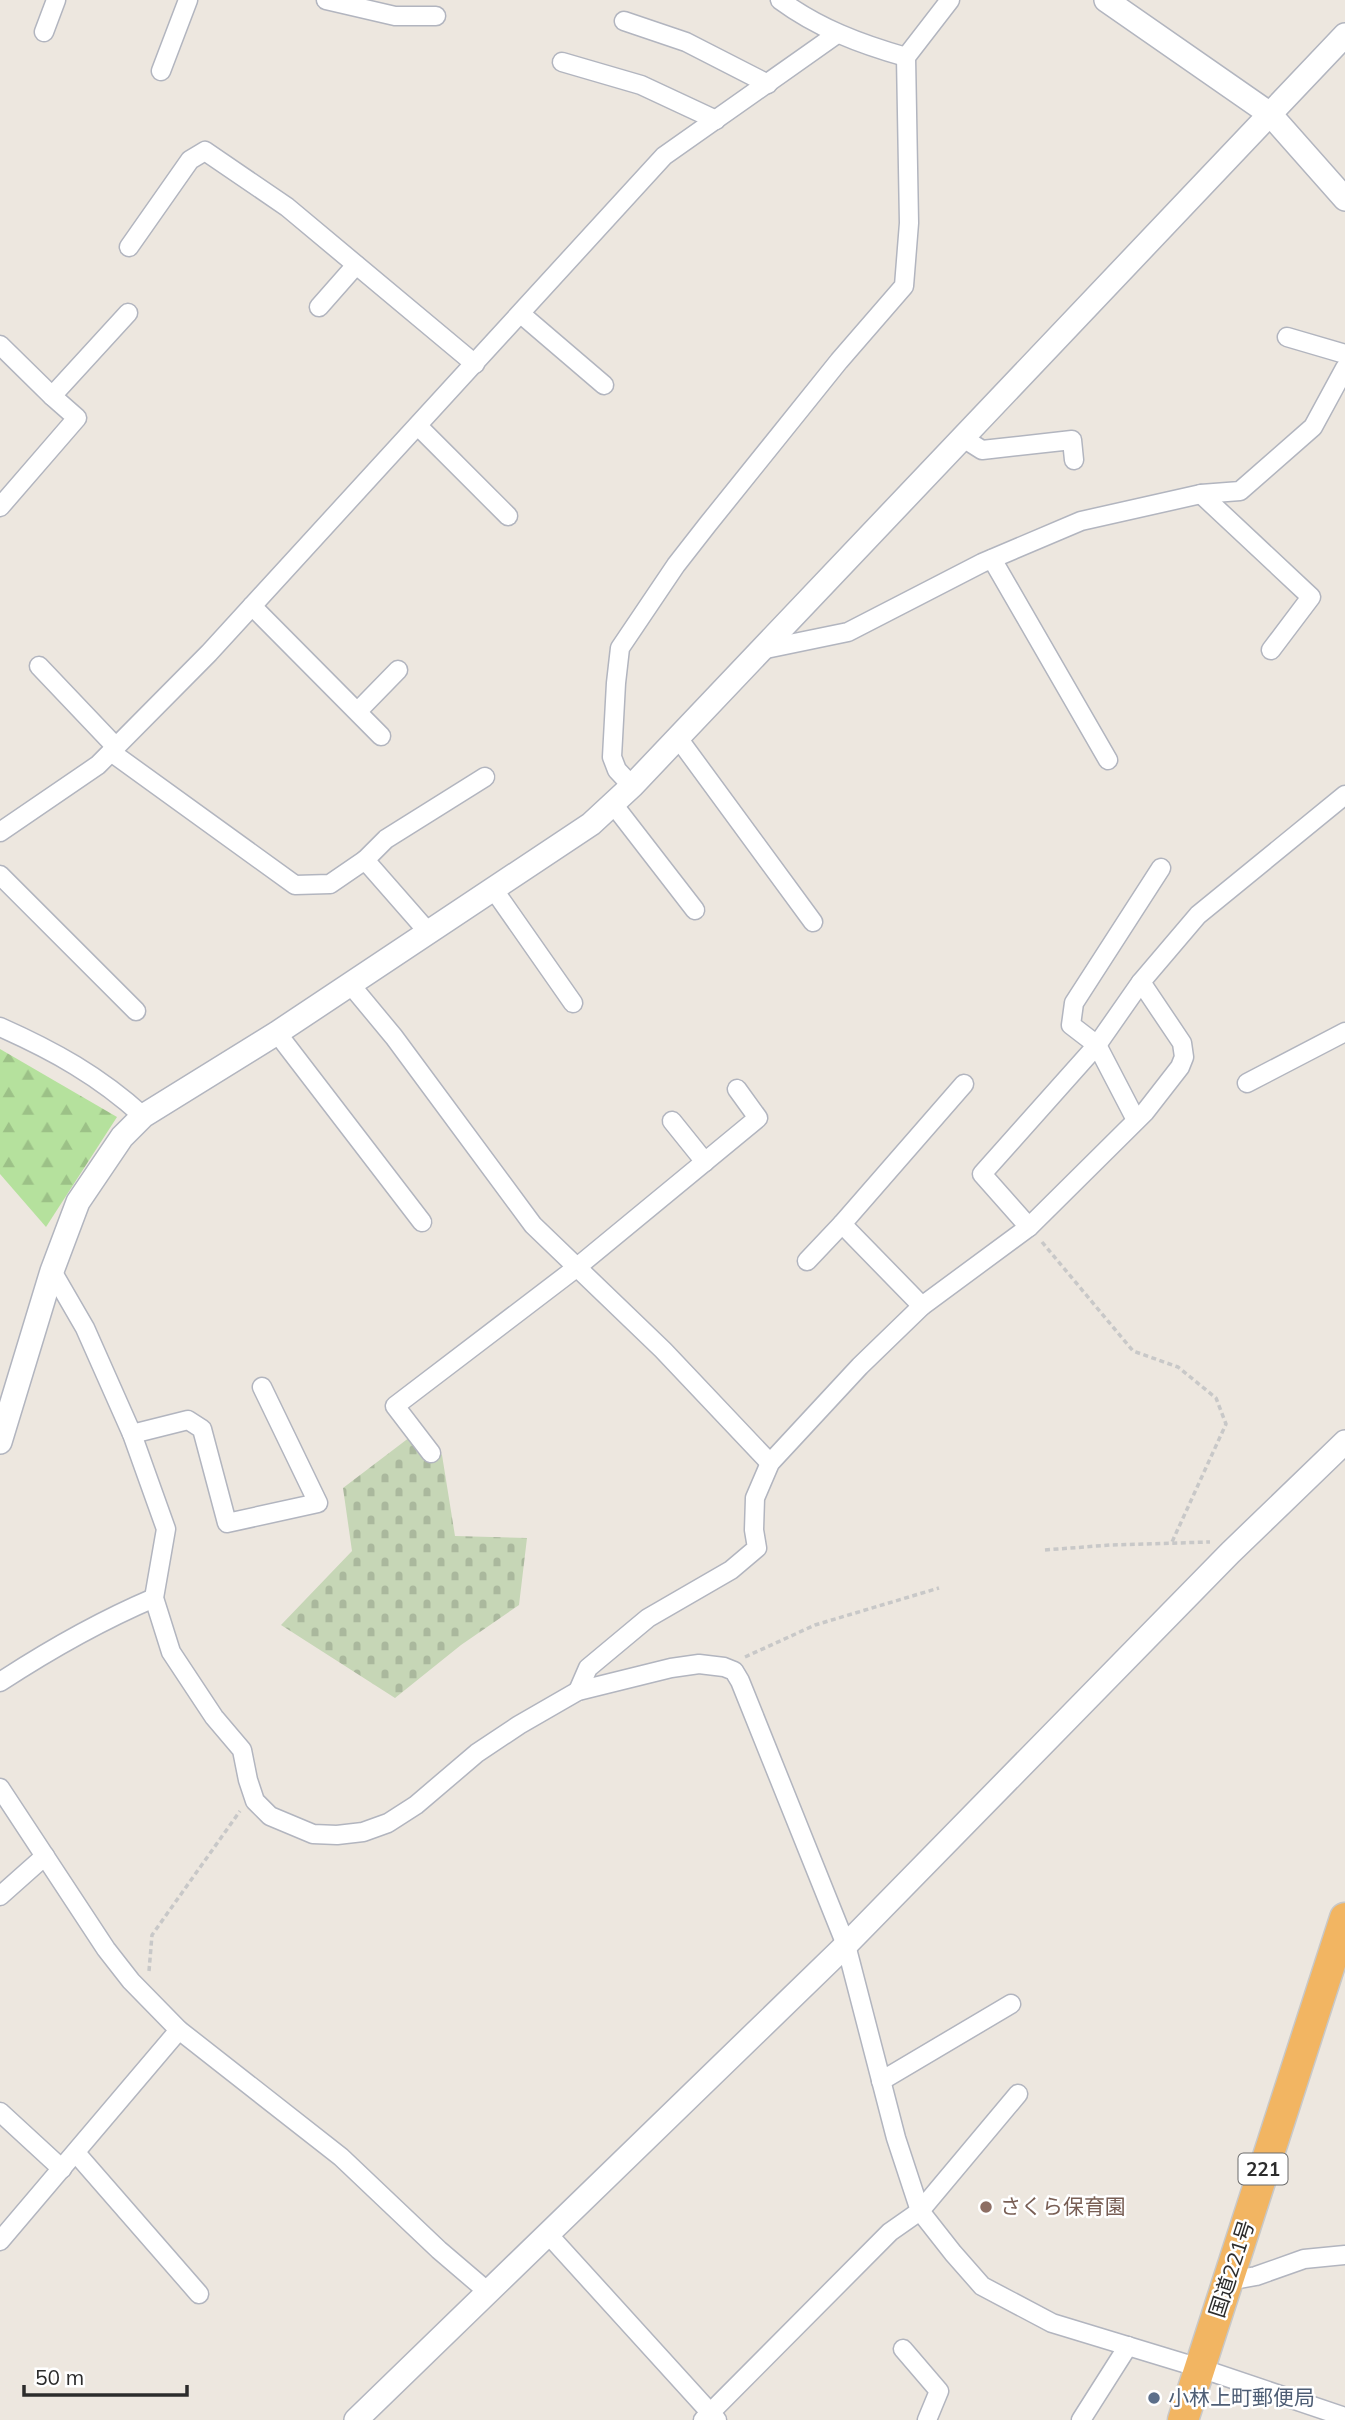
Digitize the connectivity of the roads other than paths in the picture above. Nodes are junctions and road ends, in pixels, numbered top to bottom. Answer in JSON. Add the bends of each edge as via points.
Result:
{"nodes":[{"id":1,"x":56,"y":0,"type":"edge"},
{"id":2,"x":188,"y":0,"type":"edge"},
{"id":3,"x":326,"y":0,"type":"edge"},
{"id":4,"x":780,"y":0,"type":"edge"},
{"id":5,"x":950,"y":0,"type":"edge"},
{"id":6,"x":1106,"y":0,"type":"edge"},
{"id":7,"x":436,"y":16,"type":"dead end"},
{"id":8,"x":624,"y":21,"type":"dead end"},
{"id":9,"x":44,"y":32,"type":"dead end"},
{"id":10,"x":837,"y":34,"type":"junction"},
{"id":11,"x":1345,"y":35,"type":"edge"},
{"id":12,"x":906,"y":57,"type":"junction"},
{"id":13,"x":562,"y":62,"type":"dead end"},
{"id":14,"x":161,"y":71,"type":"dead end"},
{"id":15,"x":768,"y":84,"type":"junction"},
{"id":16,"x":1270,"y":114,"type":"junction"},
{"id":17,"x":716,"y":120,"type":"junction"},
{"id":18,"x":1345,"y":199,"type":"edge"},
{"id":19,"x":129,"y":247,"type":"dead end"},
{"id":20,"x":356,"y":265,"type":"junction"},
{"id":21,"x":319,"y":307,"type":"dead end"},
{"id":22,"x":128,"y":313,"type":"dead end"},
{"id":23,"x":521,"y":314,"type":"junction"},
{"id":24,"x":1287,"y":337,"type":"dead end"},
{"id":25,"x":0,"y":345,"type":"edge"},
{"id":26,"x":1345,"y":354,"type":"edge"},
{"id":27,"x":475,"y":364,"type":"junction"},
{"id":28,"x":1345,"y":368,"type":"edge"},
{"id":29,"x":604,"y":385,"type":"dead end"},
{"id":30,"x":52,"y":396,"type":"junction"},
{"id":31,"x":418,"y":426,"type":"junction"},
{"id":32,"x":963,"y":438,"type":"junction"},
{"id":33,"x":1074,"y":460,"type":"dead end"},
{"id":34,"x":1201,"y":494,"type":"junction"},
{"id":35,"x":0,"y":507,"type":"edge"},
{"id":36,"x":508,"y":516,"type":"dead end"},
{"id":37,"x":992,"y":559,"type":"junction"},
{"id":38,"x":252,"y":606,"type":"junction"},
{"id":39,"x":761,"y":650,"type":"junction"},
{"id":40,"x":1271,"y":650,"type":"dead end"},
{"id":41,"x":39,"y":666,"type":"dead end"},
{"id":42,"x":398,"y":670,"type":"dead end"},
{"id":43,"x":358,"y":711,"type":"junction"},
{"id":44,"x":382,"y":736,"type":"dead end"},
{"id":45,"x":678,"y":738,"type":"junction"},
{"id":46,"x":114,"y":750,"type":"junction"},
{"id":47,"x":1108,"y":760,"type":"dead end"},
{"id":48,"x":485,"y":777,"type":"dead end"},
{"id":49,"x":632,"y":786,"type":"junction"},
{"id":50,"x":1345,"y":795,"type":"edge"},
{"id":51,"x":613,"y":803,"type":"junction"},
{"id":52,"x":0,"y":832,"type":"edge"},
{"id":53,"x":365,"y":860,"type":"junction"},
{"id":54,"x":1161,"y":868,"type":"dead end"},
{"id":55,"x":0,"y":875,"type":"edge"},
{"id":56,"x":494,"y":890,"type":"junction"},
{"id":57,"x":695,"y":910,"type":"dead end"},
{"id":58,"x":813,"y":922,"type":"dead end"},
{"id":59,"x":429,"y":933,"type":"junction"},
{"id":60,"x":1141,"y":982,"type":"junction"},
{"id":61,"x":350,"y":984,"type":"junction"},
{"id":62,"x":573,"y":1003,"type":"dead end"},
{"id":63,"x":136,"y":1011,"type":"dead end"},
{"id":64,"x":0,"y":1027,"type":"edge"},
{"id":65,"x":1345,"y":1032,"type":"edge"},
{"id":66,"x":277,"y":1033,"type":"junction"},
{"id":67,"x":1097,"y":1045,"type":"junction"},
{"id":68,"x":1247,"y":1083,"type":"dead end"},
{"id":69,"x":964,"y":1084,"type":"dead end"},
{"id":70,"x":737,"y":1089,"type":"dead end"},
{"id":71,"x":143,"y":1116,"type":"junction"},
{"id":72,"x":1136,"y":1120,"type":"junction"},
{"id":73,"x":672,"y":1121,"type":"dead end"},
{"id":74,"x":705,"y":1162,"type":"junction"},
{"id":75,"x":422,"y":1222,"type":"dead end"},
{"id":76,"x":842,"y":1224,"type":"junction"},
{"id":77,"x":1029,"y":1227,"type":"junction"},
{"id":78,"x":807,"y":1261,"type":"dead end"},
{"id":79,"x":576,"y":1268,"type":"junction"},
{"id":80,"x":52,"y":1271,"type":"junction"},
{"id":81,"x":922,"y":1306,"type":"junction"},
{"id":82,"x":262,"y":1387,"type":"dead end"},
{"id":83,"x":132,"y":1434,"type":"junction"},
{"id":84,"x":0,"y":1442,"type":"edge"},
{"id":85,"x":1345,"y":1442,"type":"edge"},
{"id":86,"x":431,"y":1453,"type":"dead end"},
{"id":87,"x":770,"y":1462,"type":"junction"},
{"id":88,"x":154,"y":1598,"type":"junction"},
{"id":89,"x":0,"y":1682,"type":"edge"},
{"id":90,"x":578,"y":1691,"type":"junction"},
{"id":91,"x":0,"y":1788,"type":"edge"},
{"id":92,"x":45,"y":1856,"type":"junction"},
{"id":93,"x":0,"y":1896,"type":"edge"},
{"id":94,"x":1345,"y":1918,"type":"edge"},
{"id":95,"x":846,"y":1945,"type":"junction"},
{"id":96,"x":1011,"y":2004,"type":"dead end"},
{"id":97,"x":179,"y":2030,"type":"junction"},
{"id":98,"x":881,"y":2081,"type":"junction"},
{"id":99,"x":1018,"y":2094,"type":"dead end"},
{"id":100,"x":0,"y":2112,"type":"edge"},
{"id":101,"x":76,"y":2152,"type":"junction"},
{"id":102,"x":62,"y":2169,"type":"junction"},
{"id":103,"x":920,"y":2211,"type":"junction"},
{"id":104,"x":547,"y":2234,"type":"junction"},
{"id":105,"x":0,"y":2241,"type":"edge"},
{"id":106,"x":1345,"y":2255,"type":"edge"},
{"id":107,"x":1228,"y":2281,"type":"junction"},
{"id":108,"x":487,"y":2291,"type":"junction"},
{"id":109,"x":199,"y":2294,"type":"dead end"},
{"id":110,"x":1128,"y":2346,"type":"junction"},
{"id":111,"x":902,"y":2349,"type":"dead end"},
{"id":112,"x":1200,"y":2368,"type":"junction"},
{"id":113,"x":1307,"y":2412,"type":"edge"},
{"id":114,"x":710,"y":2417,"type":"edge"},
{"id":115,"x":1345,"y":2417,"type":"edge"},
{"id":116,"x":356,"y":2420,"type":"edge"},
{"id":117,"x":927,"y":2420,"type":"edge"},
{"id":118,"x":1081,"y":2420,"type":"edge"},
{"id":119,"x":1183,"y":2420,"type":"edge"}],
"edges":[{"from":1,"to":9,"type":"street"},
{"from":2,"to":14,"type":"street"},
{"from":3,"to":7,"type":"street","via":[[395,16]]},
{"from":4,"to":10,"type":"street"},
{"from":5,"to":12,"type":"street"},
{"from":6,"to":16,"type":"street"},
{"from":8,"to":15,"type":"street","via":[[686,42]]},
{"from":10,"to":12,"type":"street"},
{"from":10,"to":15,"type":"street"},
{"from":11,"to":16,"type":"street"},
{"from":12,"to":49,"type":"street","via":[[909,223],[904,286],[708,524],[620,648],[612,757]]},
{"from":13,"to":17,"type":"street","via":[[641,85]]},
{"from":15,"to":17,"type":"street"},
{"from":16,"to":18,"type":"street"},
{"from":16,"to":32,"type":"street"},
{"from":17,"to":23,"type":"street","via":[[664,156]]},
{"from":19,"to":20,"type":"street","via":[[190,160],[205,151],[287,207]]},
{"from":20,"to":21,"type":"street"},
{"from":20,"to":27,"type":"street"},
{"from":22,"to":30,"type":"street"},
{"from":23,"to":27,"type":"street"},
{"from":23,"to":29,"type":"street"},
{"from":24,"to":26,"type":"street"},
{"from":25,"to":30,"type":"street"},
{"from":27,"to":31,"type":"street"},
{"from":28,"to":34,"type":"street","via":[[1313,427],[1292,446],[1240,491]]},
{"from":30,"to":35,"type":"street","via":[[77,418]]},
{"from":31,"to":36,"type":"street"},
{"from":31,"to":38,"type":"street"},
{"from":32,"to":33,"type":"street","via":[[982,450],[1072,440]]},
{"from":32,"to":39,"type":"street"},
{"from":34,"to":37,"type":"street","via":[[1080,521]]},
{"from":34,"to":40,"type":"street","via":[[1311,597]]},
{"from":37,"to":39,"type":"street","via":[[848,632]]},
{"from":37,"to":47,"type":"street"},
{"from":38,"to":43,"type":"street"},
{"from":38,"to":46,"type":"street"},
{"from":39,"to":45,"type":"street"},
{"from":41,"to":46,"type":"street"},
{"from":42,"to":43,"type":"street"},
{"from":43,"to":44,"type":"street"},
{"from":45,"to":49,"type":"street"},
{"from":45,"to":58,"type":"street"},
{"from":46,"to":52,"type":"street"},
{"from":46,"to":53,"type":"street","via":[[295,885],[330,884]]},
{"from":48,"to":53,"type":"street","via":[[386,839]]},
{"from":49,"to":51,"type":"street"},
{"from":50,"to":60,"type":"street","via":[[1198,915]]},
{"from":51,"to":56,"type":"street","via":[[591,824]]},
{"from":51,"to":57,"type":"street"},
{"from":53,"to":59,"type":"street"},
{"from":54,"to":67,"type":"street","via":[[1074,1003],[1071,1025]]},
{"from":55,"to":63,"type":"street"},
{"from":56,"to":59,"type":"street"},
{"from":56,"to":62,"type":"street"},
{"from":59,"to":61,"type":"street"},
{"from":60,"to":67,"type":"street"},
{"from":60,"to":72,"type":"street","via":[[1182,1043],[1184,1056]]},
{"from":61,"to":66,"type":"street"},
{"from":61,"to":79,"type":"street","via":[[533,1225]]},
{"from":64,"to":71,"type":"street","via":[[77,1064]]},
{"from":65,"to":68,"type":"street"},
{"from":66,"to":71,"type":"street"},
{"from":66,"to":75,"type":"street"},
{"from":67,"to":72,"type":"street"},
{"from":67,"to":77,"type":"street","via":[[982,1174]]},
{"from":69,"to":76,"type":"street"},
{"from":70,"to":74,"type":"street","via":[[758,1118]]},
{"from":71,"to":80,"type":"street","via":[[122,1137],[78,1202]]},
{"from":72,"to":77,"type":"street"},
{"from":73,"to":74,"type":"street"},
{"from":74,"to":79,"type":"street"},
{"from":76,"to":78,"type":"street"},
{"from":76,"to":81,"type":"street"},
{"from":77,"to":81,"type":"street"},
{"from":79,"to":86,"type":"street","via":[[395,1406]]},
{"from":79,"to":87,"type":"street","via":[[663,1350]]},
{"from":80,"to":83,"type":"street","via":[[85,1328]]},
{"from":80,"to":84,"type":"street"},
{"from":81,"to":87,"type":"street"},
{"from":82,"to":83,"type":"street","via":[[318,1503],[227,1523],[202,1429],[188,1420]]},
{"from":83,"to":88,"type":"street","via":[[166,1529]]},
{"from":85,"to":95,"type":"street"},
{"from":87,"to":90,"type":"street","via":[[755,1498],[757,1548],[731,1570],[648,1618],[588,1668]]},
{"from":88,"to":89,"type":"street","via":[[116,1614]]},
{"from":88,"to":90,"type":"street","via":[[171,1652],[242,1750],[255,1801],[270,1816],[313,1834],[363,1832],[388,1823],[477,1753]]},
{"from":90,"to":95,"type":"street","via":[[699,1664],[734,1671]]},
{"from":91,"to":92,"type":"street"},
{"from":92,"to":93,"type":"street"},
{"from":92,"to":97,"type":"street","via":[[106,1949]]},
{"from":94,"to":107,"type":"highway","name":"国道221号","number":"221"},
{"from":95,"to":98,"type":"street"},
{"from":95,"to":104,"type":"street"},
{"from":96,"to":98,"type":"street"},
{"from":97,"to":101,"type":"street"},
{"from":97,"to":108,"type":"street","via":[[341,2157]]},
{"from":98,"to":103,"type":"street"},
{"from":99,"to":103,"type":"street"},
{"from":100,"to":102,"type":"street"},
{"from":101,"to":102,"type":"street"},
{"from":101,"to":109,"type":"street"},
{"from":102,"to":105,"type":"street"},
{"from":103,"to":110,"type":"street","via":[[982,2286],[1052,2323]]},
{"from":103,"to":114,"type":"street","via":[[890,2232]]},
{"from":104,"to":108,"type":"street"},
{"from":104,"to":114,"type":"street"},
{"from":106,"to":107,"type":"street","via":[[1304,2259]]},
{"from":107,"to":112,"type":"highway","name":"国道221号","number":"221"},
{"from":108,"to":116,"type":"street"},
{"from":110,"to":112,"type":"street"},
{"from":110,"to":118,"type":"street"},
{"from":111,"to":117,"type":"street","via":[[939,2391]]},
{"from":112,"to":113,"type":"street"},
{"from":112,"to":119,"type":"highway","name":"国道221号","number":"221"},
{"from":113,"to":115,"type":"street"}]}
